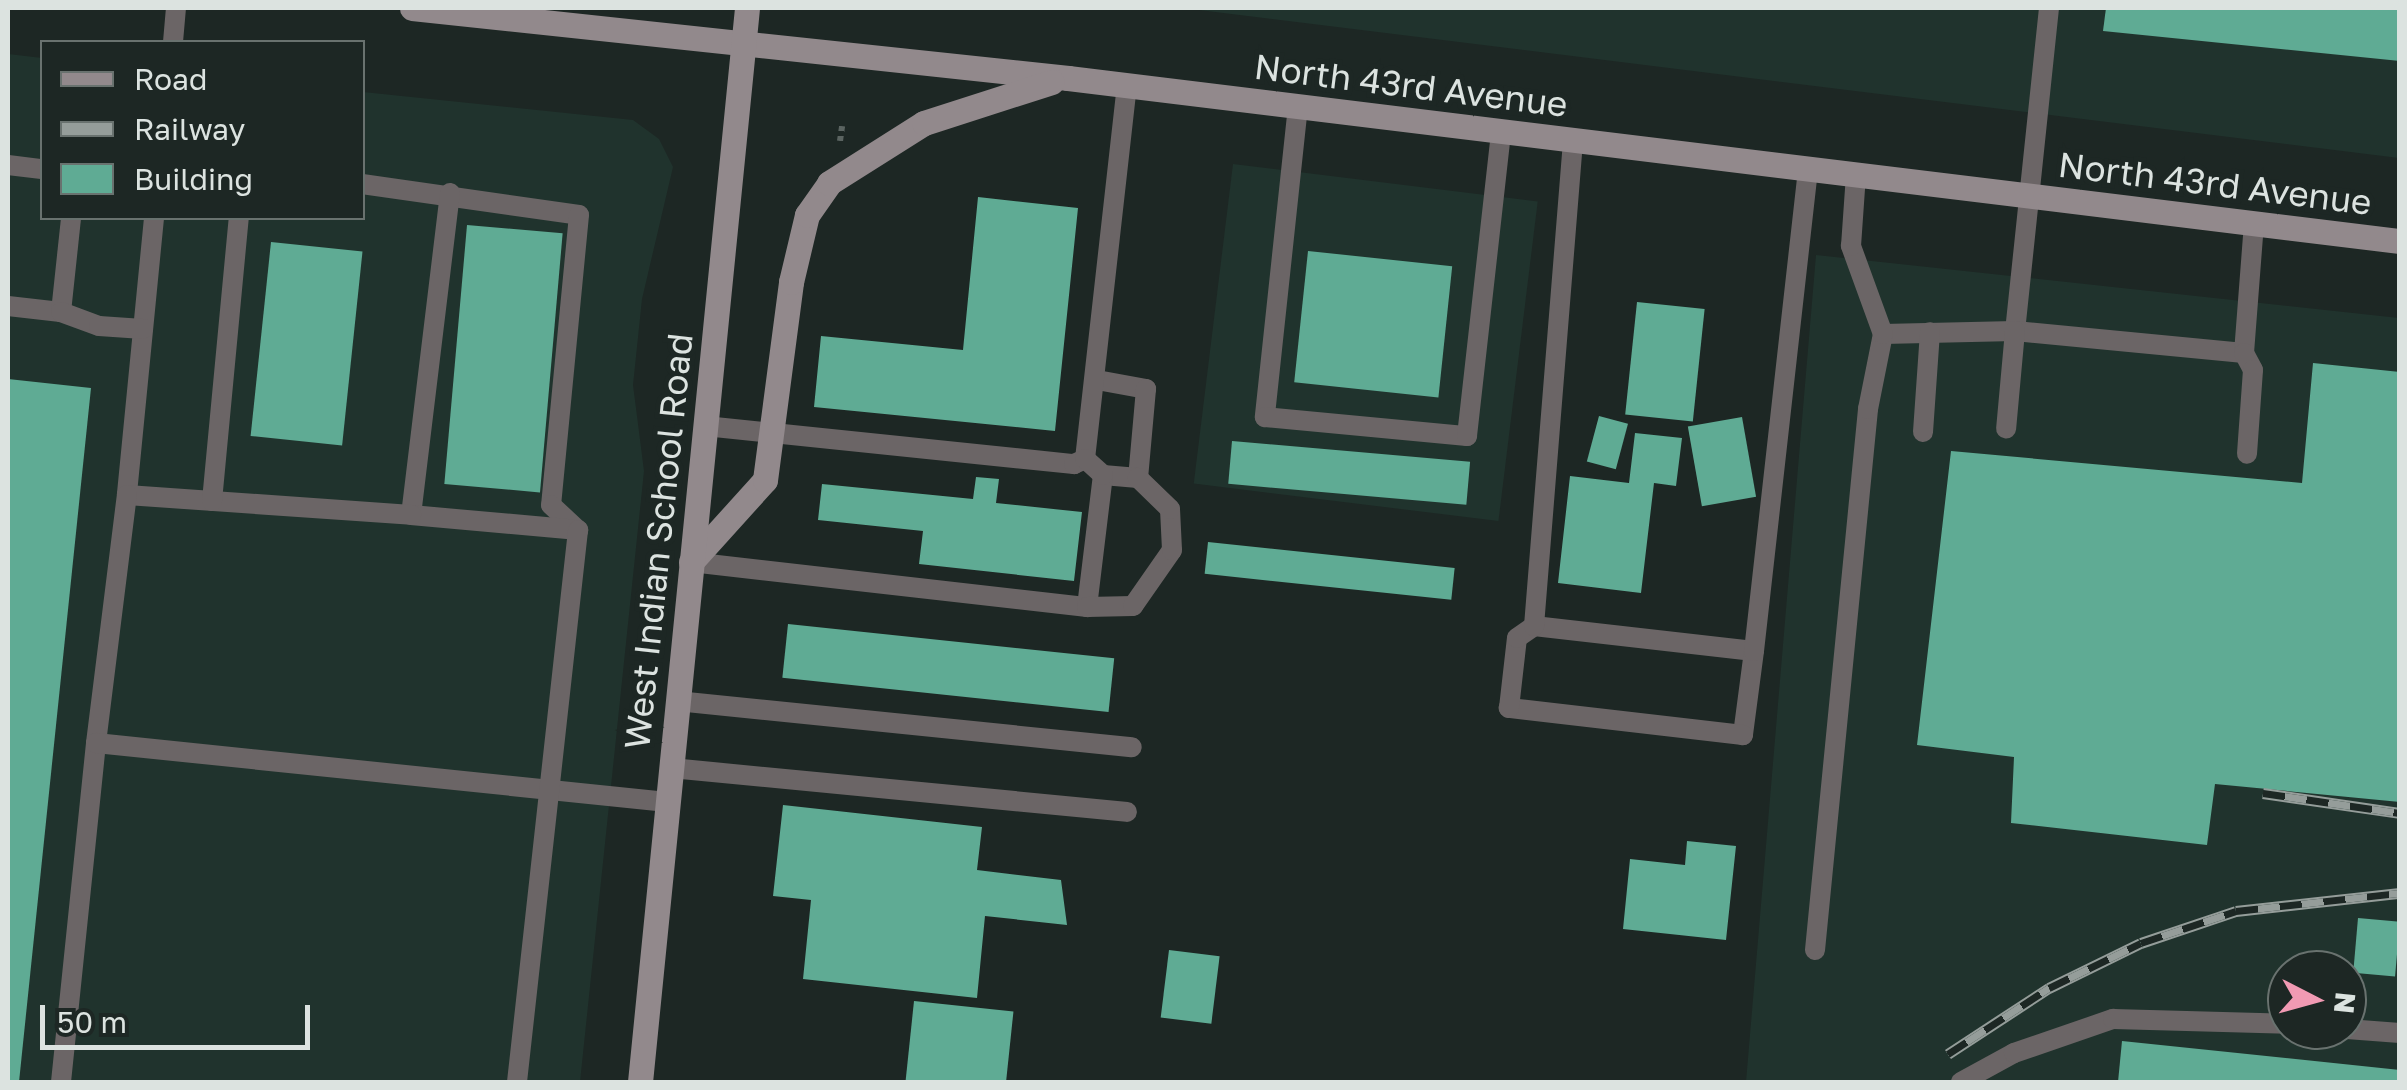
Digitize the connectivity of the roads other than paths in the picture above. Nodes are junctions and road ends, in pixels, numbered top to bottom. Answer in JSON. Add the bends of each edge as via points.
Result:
{"nodes":[{"id":1,"x":176,"y":8,"type":"edge"},
{"id":2,"x":412,"y":8,"type":"edge"},
{"id":3,"x":747,"y":8,"type":"edge"},
{"id":4,"x":2049,"y":8,"type":"edge"},
{"id":5,"x":172,"y":40,"type":"edge"},
{"id":6,"x":744,"y":40,"type":"junction"},
{"id":7,"x":1068,"y":78,"type":"junction"},
{"id":8,"x":1127,"y":85,"type":"junction"},
{"id":9,"x":1298,"y":106,"type":"junction"},
{"id":10,"x":1501,"y":132,"type":"junction"},
{"id":11,"x":1572,"y":140,"type":"junction"},
{"id":12,"x":8,"y":165,"type":"edge"},
{"id":13,"x":40,"y":169,"type":"edge"},
{"id":14,"x":1808,"y":169,"type":"junction"},
{"id":15,"x":1856,"y":175,"type":"junction"},
{"id":16,"x":365,"y":184,"type":"edge"},
{"id":17,"x":450,"y":192,"type":"junction"},
{"id":18,"x":2028,"y":196,"type":"junction"},
{"id":19,"x":71,"y":220,"type":"edge"},
{"id":20,"x":154,"y":220,"type":"edge"},
{"id":21,"x":239,"y":220,"type":"edge"},
{"id":22,"x":2254,"y":223,"type":"junction"},
{"id":23,"x":2400,"y":241,"type":"edge"},
{"id":24,"x":8,"y":306,"type":"edge"},
{"id":25,"x":61,"y":312,"type":"junction"},
{"id":26,"x":143,"y":330,"type":"junction"},
{"id":27,"x":2014,"y":331,"type":"junction"},
{"id":28,"x":1930,"y":332,"type":"junction"},
{"id":29,"x":1883,"y":334,"type":"junction"},
{"id":30,"x":2244,"y":353,"type":"junction"},
{"id":31,"x":1096,"y":380,"type":"junction"},
{"id":32,"x":705,"y":426,"type":"junction"},
{"id":33,"x":2006,"y":429,"type":"dead end"},
{"id":34,"x":1923,"y":432,"type":"dead end"},
{"id":35,"x":772,"y":434,"type":"junction"},
{"id":36,"x":2247,"y":454,"type":"dead end"},
{"id":37,"x":1085,"y":459,"type":"junction"},
{"id":38,"x":1103,"y":475,"type":"junction"},
{"id":39,"x":1138,"y":478,"type":"junction"},
{"id":40,"x":127,"y":495,"type":"junction"},
{"id":41,"x":212,"y":501,"type":"junction"},
{"id":42,"x":410,"y":515,"type":"junction"},
{"id":43,"x":578,"y":530,"type":"junction"},
{"id":44,"x":691,"y":562,"type":"junction"},
{"id":45,"x":1087,"y":607,"type":"junction"},
{"id":46,"x":1534,"y":626,"type":"junction"},
{"id":47,"x":1754,"y":651,"type":"junction"},
{"id":48,"x":677,"y":701,"type":"junction"},
{"id":49,"x":96,"y":743,"type":"junction"},
{"id":50,"x":1132,"y":747,"type":"dead end"},
{"id":51,"x":671,"y":768,"type":"junction"},
{"id":52,"x":548,"y":790,"type":"junction"},
{"id":53,"x":667,"y":802,"type":"junction"},
{"id":54,"x":1126,"y":812,"type":"dead end"},
{"id":55,"x":1815,"y":950,"type":"dead end"},
{"id":56,"x":2267,"y":1023,"type":"edge"},
{"id":57,"x":2367,"y":1030,"type":"edge"},
{"id":58,"x":2400,"y":1033,"type":"edge"},
{"id":59,"x":61,"y":1082,"type":"edge"},
{"id":60,"x":517,"y":1082,"type":"edge"},
{"id":61,"x":640,"y":1082,"type":"edge"},
{"id":62,"x":1961,"y":1082,"type":"edge"}],
"edges":[{"from":1,"to":5,"type":"lane"},
{"from":2,"to":6,"type":"main road","name":"North 43rd Avenue"},
{"from":3,"to":6,"type":"main road","name":"West Indian School Road"},
{"from":4,"to":18,"type":"lane"},
{"from":6,"to":7,"type":"main road","name":"North 43rd Avenue"},
{"from":6,"to":32,"type":"main road","name":"West Indian School Road"},
{"from":7,"to":8,"type":"main road","name":"North 43rd Avenue"},
{"from":7,"to":35,"type":"main road","via":[[924,123],[829,183],[807,215],[790,282]]},
{"from":8,"to":9,"type":"main road","name":"North 43rd Avenue"},
{"from":8,"to":31,"type":"lane"},
{"from":9,"to":10,"type":"main road","name":"North 43rd Avenue"},
{"from":9,"to":10,"type":"lane","via":[[1265,416],[1467,436]]},
{"from":10,"to":11,"type":"main road","name":"North 43rd Avenue"},
{"from":11,"to":14,"type":"main road","name":"North 43rd Avenue"},
{"from":11,"to":46,"type":"lane"},
{"from":12,"to":13,"type":"lane"},
{"from":14,"to":15,"type":"main road","name":"North 43rd Avenue"},
{"from":14,"to":47,"type":"lane"},
{"from":15,"to":18,"type":"main road","name":"North 43rd Avenue"},
{"from":15,"to":29,"type":"lane","via":[[1850,246]]},
{"from":16,"to":17,"type":"lane"},
{"from":17,"to":42,"type":"lane"},
{"from":17,"to":43,"type":"lane","via":[[580,215],[551,504]]},
{"from":18,"to":22,"type":"main road","name":"North 43rd Avenue"},
{"from":18,"to":27,"type":"lane"},
{"from":19,"to":25,"type":"lane"},
{"from":20,"to":26,"type":"lane"},
{"from":21,"to":41,"type":"lane"},
{"from":22,"to":23,"type":"main road","name":"North 43rd Avenue"},
{"from":22,"to":30,"type":"lane"},
{"from":24,"to":25,"type":"lane"},
{"from":25,"to":26,"type":"lane"},
{"from":26,"to":40,"type":"lane"},
{"from":27,"to":28,"type":"lane"},
{"from":27,"to":30,"type":"lane"},
{"from":27,"to":33,"type":"lane"},
{"from":28,"to":29,"type":"lane"},
{"from":28,"to":34,"type":"lane"},
{"from":29,"to":55,"type":"lane","via":[[1868,409]]},
{"from":30,"to":36,"type":"lane","via":[[2253,370]]},
{"from":31,"to":37,"type":"lane"},
{"from":31,"to":39,"type":"lane","via":[[1146,389]]},
{"from":32,"to":35,"type":"lane"},
{"from":32,"to":44,"type":"main road","name":"West Indian School Road"},
{"from":35,"to":37,"type":"lane","via":[[1074,464]]},
{"from":35,"to":44,"type":"main road","via":[[765,480]]},
{"from":37,"to":38,"type":"lane"},
{"from":38,"to":39,"type":"lane"},
{"from":38,"to":45,"type":"lane"},
{"from":39,"to":45,"type":"lane","via":[[1170,508],[1172,550],[1132,606]]},
{"from":40,"to":41,"type":"lane"},
{"from":40,"to":49,"type":"lane"},
{"from":41,"to":42,"type":"lane"},
{"from":42,"to":43,"type":"lane"},
{"from":43,"to":52,"type":"lane"},
{"from":44,"to":45,"type":"lane"},
{"from":44,"to":48,"type":"main road","name":"West Indian School Road"},
{"from":46,"to":47,"type":"lane"},
{"from":46,"to":47,"type":"lane","via":[[1516,638],[1509,708],[1743,735]]},
{"from":48,"to":50,"type":"lane"},
{"from":48,"to":51,"type":"main road","name":"West Indian School Road"},
{"from":49,"to":52,"type":"lane"},
{"from":49,"to":59,"type":"lane"},
{"from":51,"to":53,"type":"main road","name":"West Indian School Road"},
{"from":51,"to":54,"type":"lane"},
{"from":52,"to":53,"type":"lane"},
{"from":52,"to":60,"type":"lane"},
{"from":53,"to":61,"type":"main road","name":"West Indian School Road"},
{"from":56,"to":62,"type":"lane","via":[[2113,1018],[2014,1052]]},
{"from":57,"to":58,"type":"lane"}]}
